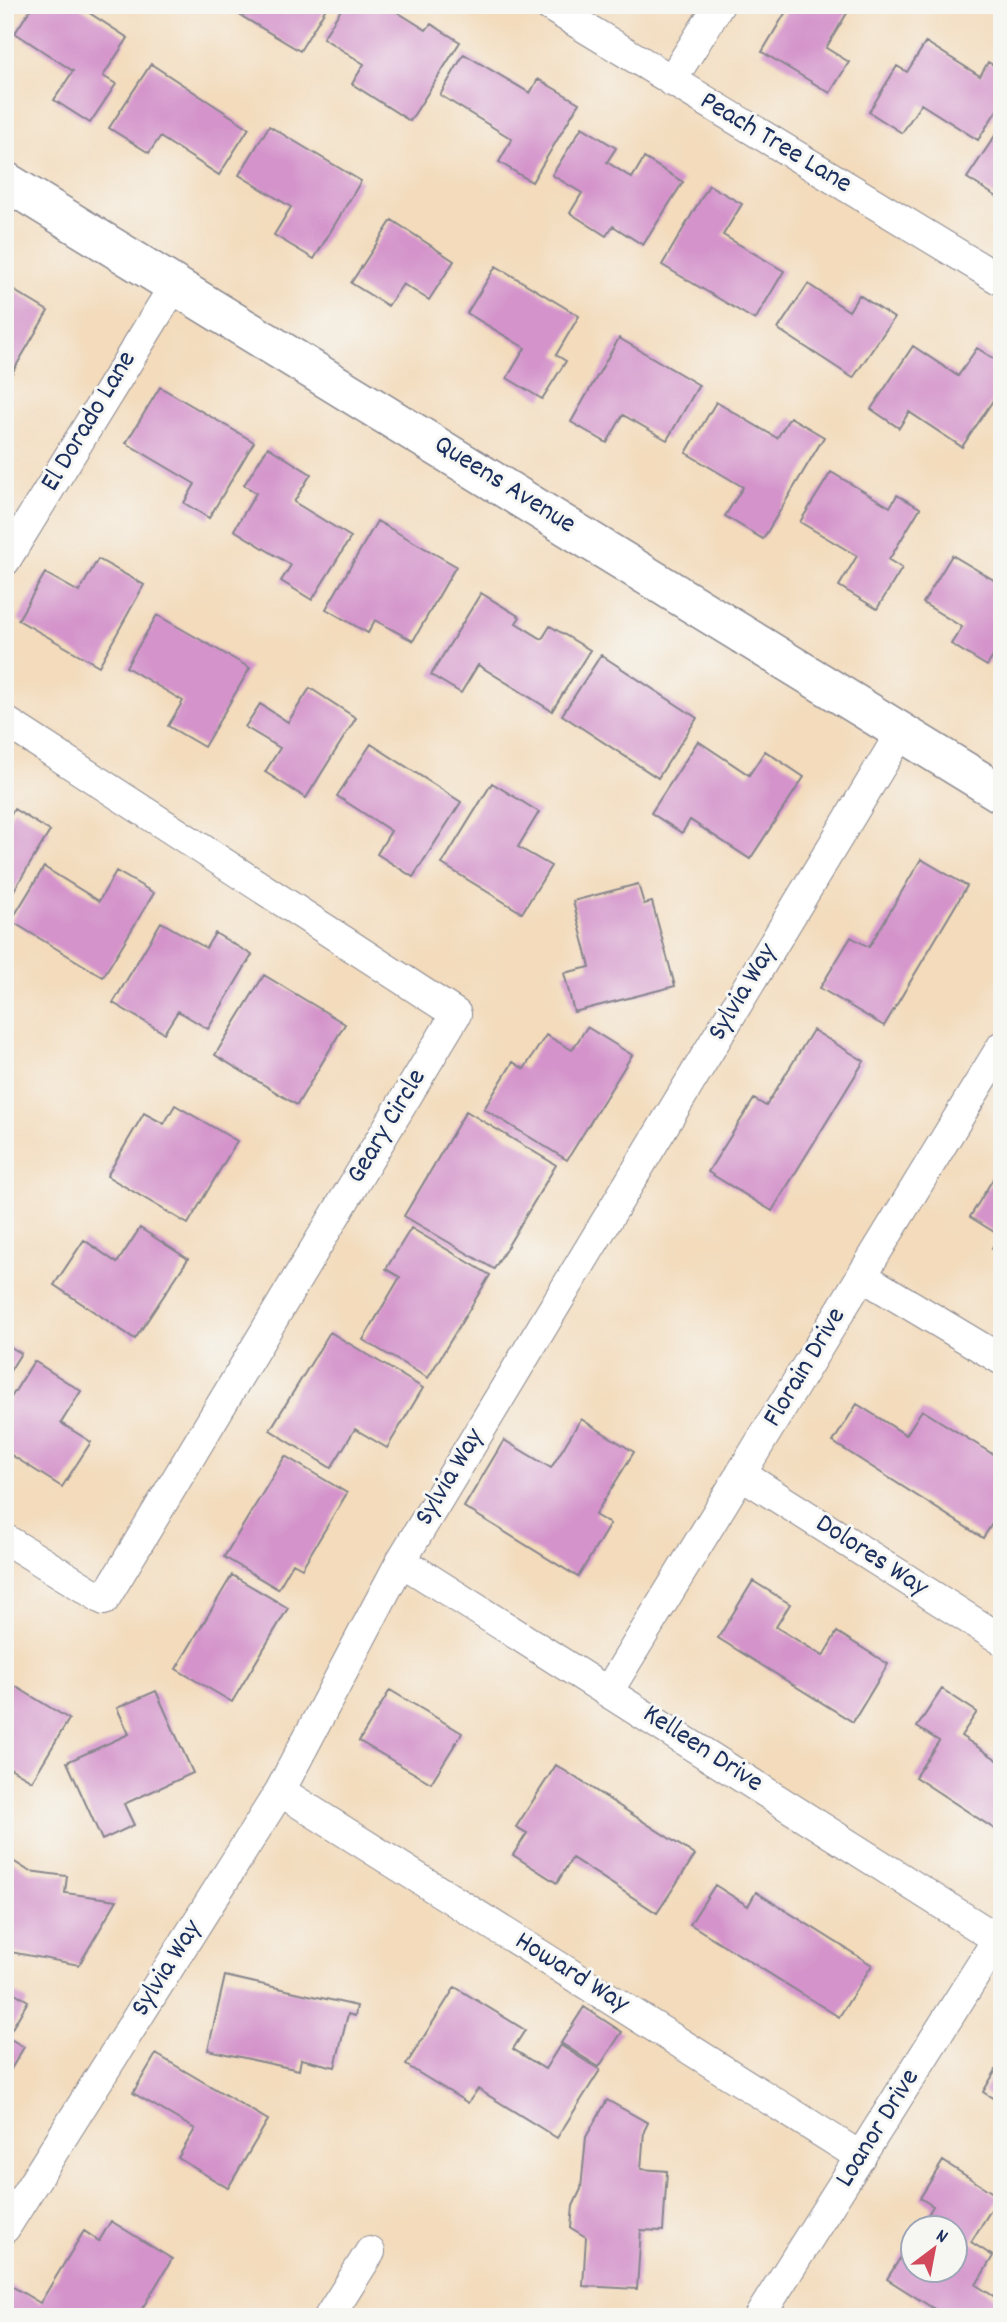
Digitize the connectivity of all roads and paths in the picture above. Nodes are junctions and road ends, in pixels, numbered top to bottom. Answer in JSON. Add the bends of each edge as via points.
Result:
{"nodes":[{"id":1,"x":548,"y":5,"type":"edge"},
{"id":2,"x":719,"y":5,"type":"edge"},
{"id":3,"x":671,"y":81,"type":"junction"},
{"id":4,"x":5,"y":181,"type":"edge"},
{"id":5,"x":1002,"y":281,"type":"edge"},
{"id":6,"x":176,"y":283,"type":"junction"},
{"id":7,"x":5,"y":561,"type":"edge"},
{"id":8,"x":5,"y":720,"type":"edge"},
{"id":9,"x":902,"y":732,"type":"junction"},
{"id":10,"x":1002,"y":794,"type":"edge"},
{"id":11,"x":997,"y":1064,"type":"edge"},
{"id":12,"x":862,"y":1276,"type":"junction"},
{"id":13,"x":1002,"y":1360,"type":"edge"},
{"id":14,"x":741,"y":1474,"type":"junction"},
{"id":15,"x":5,"y":1539,"type":"edge"},
{"id":16,"x":401,"y":1561,"type":"junction"},
{"id":17,"x":1002,"y":1640,"type":"edge"},
{"id":18,"x":609,"y":1690,"type":"junction"},
{"id":19,"x":280,"y":1791,"type":"junction"},
{"id":20,"x":1000,"y":1941,"type":"edge"},
{"id":21,"x":861,"y":2157,"type":"junction"},
{"id":22,"x":5,"y":2228,"type":"edge"},
{"id":23,"x":370,"y":2252,"type":"dead end"},
{"id":24,"x":329,"y":2317,"type":"edge"},
{"id":25,"x":759,"y":2317,"type":"edge"}],
"edges":[{"from":1,"to":3,"type":"street","name":"Peach Tree Lane"},
{"from":2,"to":3,"type":"street"},
{"from":3,"to":5,"type":"street","name":"Peach Tree Lane"},
{"from":4,"to":6,"type":"street","name":"Queens Avenue"},
{"from":6,"to":7,"type":"street","name":"El Dorado Lane"},
{"from":6,"to":9,"type":"street","name":"Queens Avenue"},
{"from":8,"to":15,"type":"street","name":"Geary Circle","via":[[456,1014],[104,1600]]},
{"from":9,"to":10,"type":"street","name":"Queens Avenue"},
{"from":9,"to":16,"type":"street","name":"Sylvia Way"},
{"from":11,"to":12,"type":"street","name":"Florain Drive"},
{"from":12,"to":13,"type":"street"},
{"from":12,"to":14,"type":"street","name":"Florain Drive"},
{"from":14,"to":17,"type":"street","name":"Dolores Way"},
{"from":14,"to":18,"type":"street","name":"Florain Drive"},
{"from":16,"to":18,"type":"street","name":"Kelleen Drive"},
{"from":16,"to":19,"type":"street","name":"Sylvia Way"},
{"from":18,"to":20,"type":"street","name":"Kelleen Drive"},
{"from":19,"to":21,"type":"street","name":"Howard Way"},
{"from":19,"to":22,"type":"street","name":"Sylvia Way"},
{"from":20,"to":21,"type":"street","name":"Loanor Drive"},
{"from":21,"to":25,"type":"street","name":"Loanor Drive"},
{"from":23,"to":24,"type":"street"}]}
